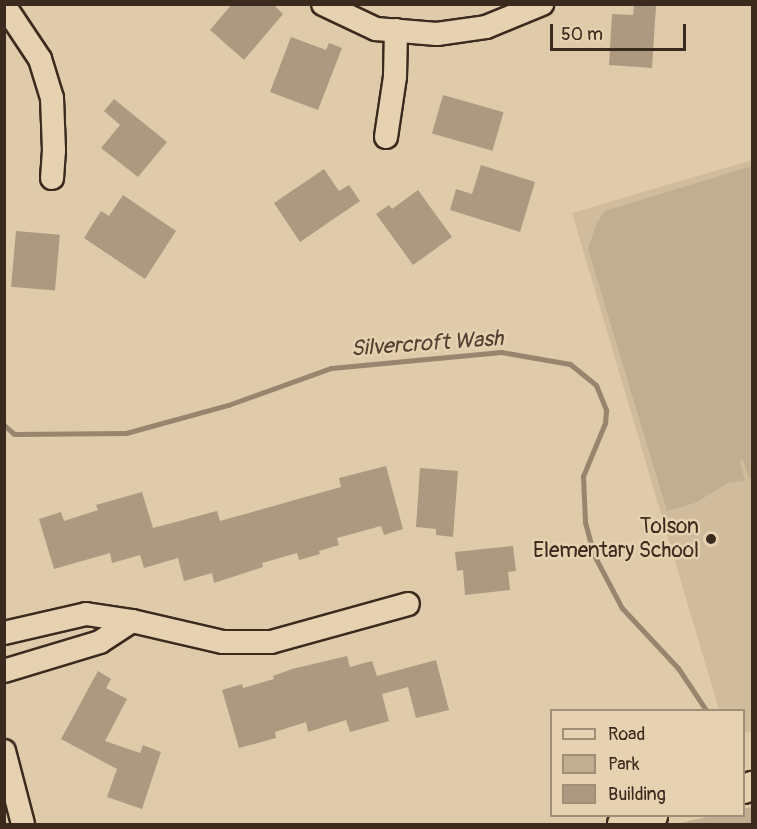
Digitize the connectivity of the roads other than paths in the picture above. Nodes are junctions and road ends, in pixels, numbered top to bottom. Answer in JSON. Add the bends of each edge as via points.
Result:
{"nodes":[{"id":1,"x":323,"y":4,"type":"edge"},
{"id":2,"x":542,"y":4,"type":"edge"},
{"id":3,"x":4,"y":5,"type":"edge"},
{"id":4,"x":396,"y":30,"type":"junction"},
{"id":5,"x":386,"y":137,"type":"dead end"},
{"id":6,"x":52,"y":178,"type":"dead end"},
{"id":7,"x":408,"y":604,"type":"dead end"},
{"id":8,"x":58,"y":620,"type":"junction"},
{"id":9,"x":132,"y":621,"type":"junction"},
{"id":10,"x":4,"y":633,"type":"edge"},
{"id":11,"x":68,"y":651,"type":"junction"},
{"id":12,"x":4,"y":671,"type":"edge"},
{"id":13,"x":4,"y":751,"type":"edge"},
{"id":14,"x":650,"y":817,"type":"edge"},
{"id":15,"x":23,"y":825,"type":"edge"},
{"id":16,"x":622,"y":825,"type":"edge"}],
"edges":[{"from":1,"to":4,"type":"street","via":[[376,29]]},
{"from":2,"to":4,"type":"street","via":[[486,27],[437,34]]},
{"from":3,"to":6,"type":"street","via":[[40,59],[52,98]]},
{"from":4,"to":5,"type":"street","via":[[395,77]]},
{"from":7,"to":9,"type":"street","via":[[271,642],[223,642]]},
{"from":8,"to":9,"type":"street","via":[[86,614]]},
{"from":8,"to":10,"type":"street"},
{"from":8,"to":11,"type":"street"},
{"from":9,"to":11,"type":"street","via":[[100,642]]},
{"from":11,"to":12,"type":"street"},
{"from":13,"to":15,"type":"street"},
{"from":14,"to":16,"type":"main road"}]}
